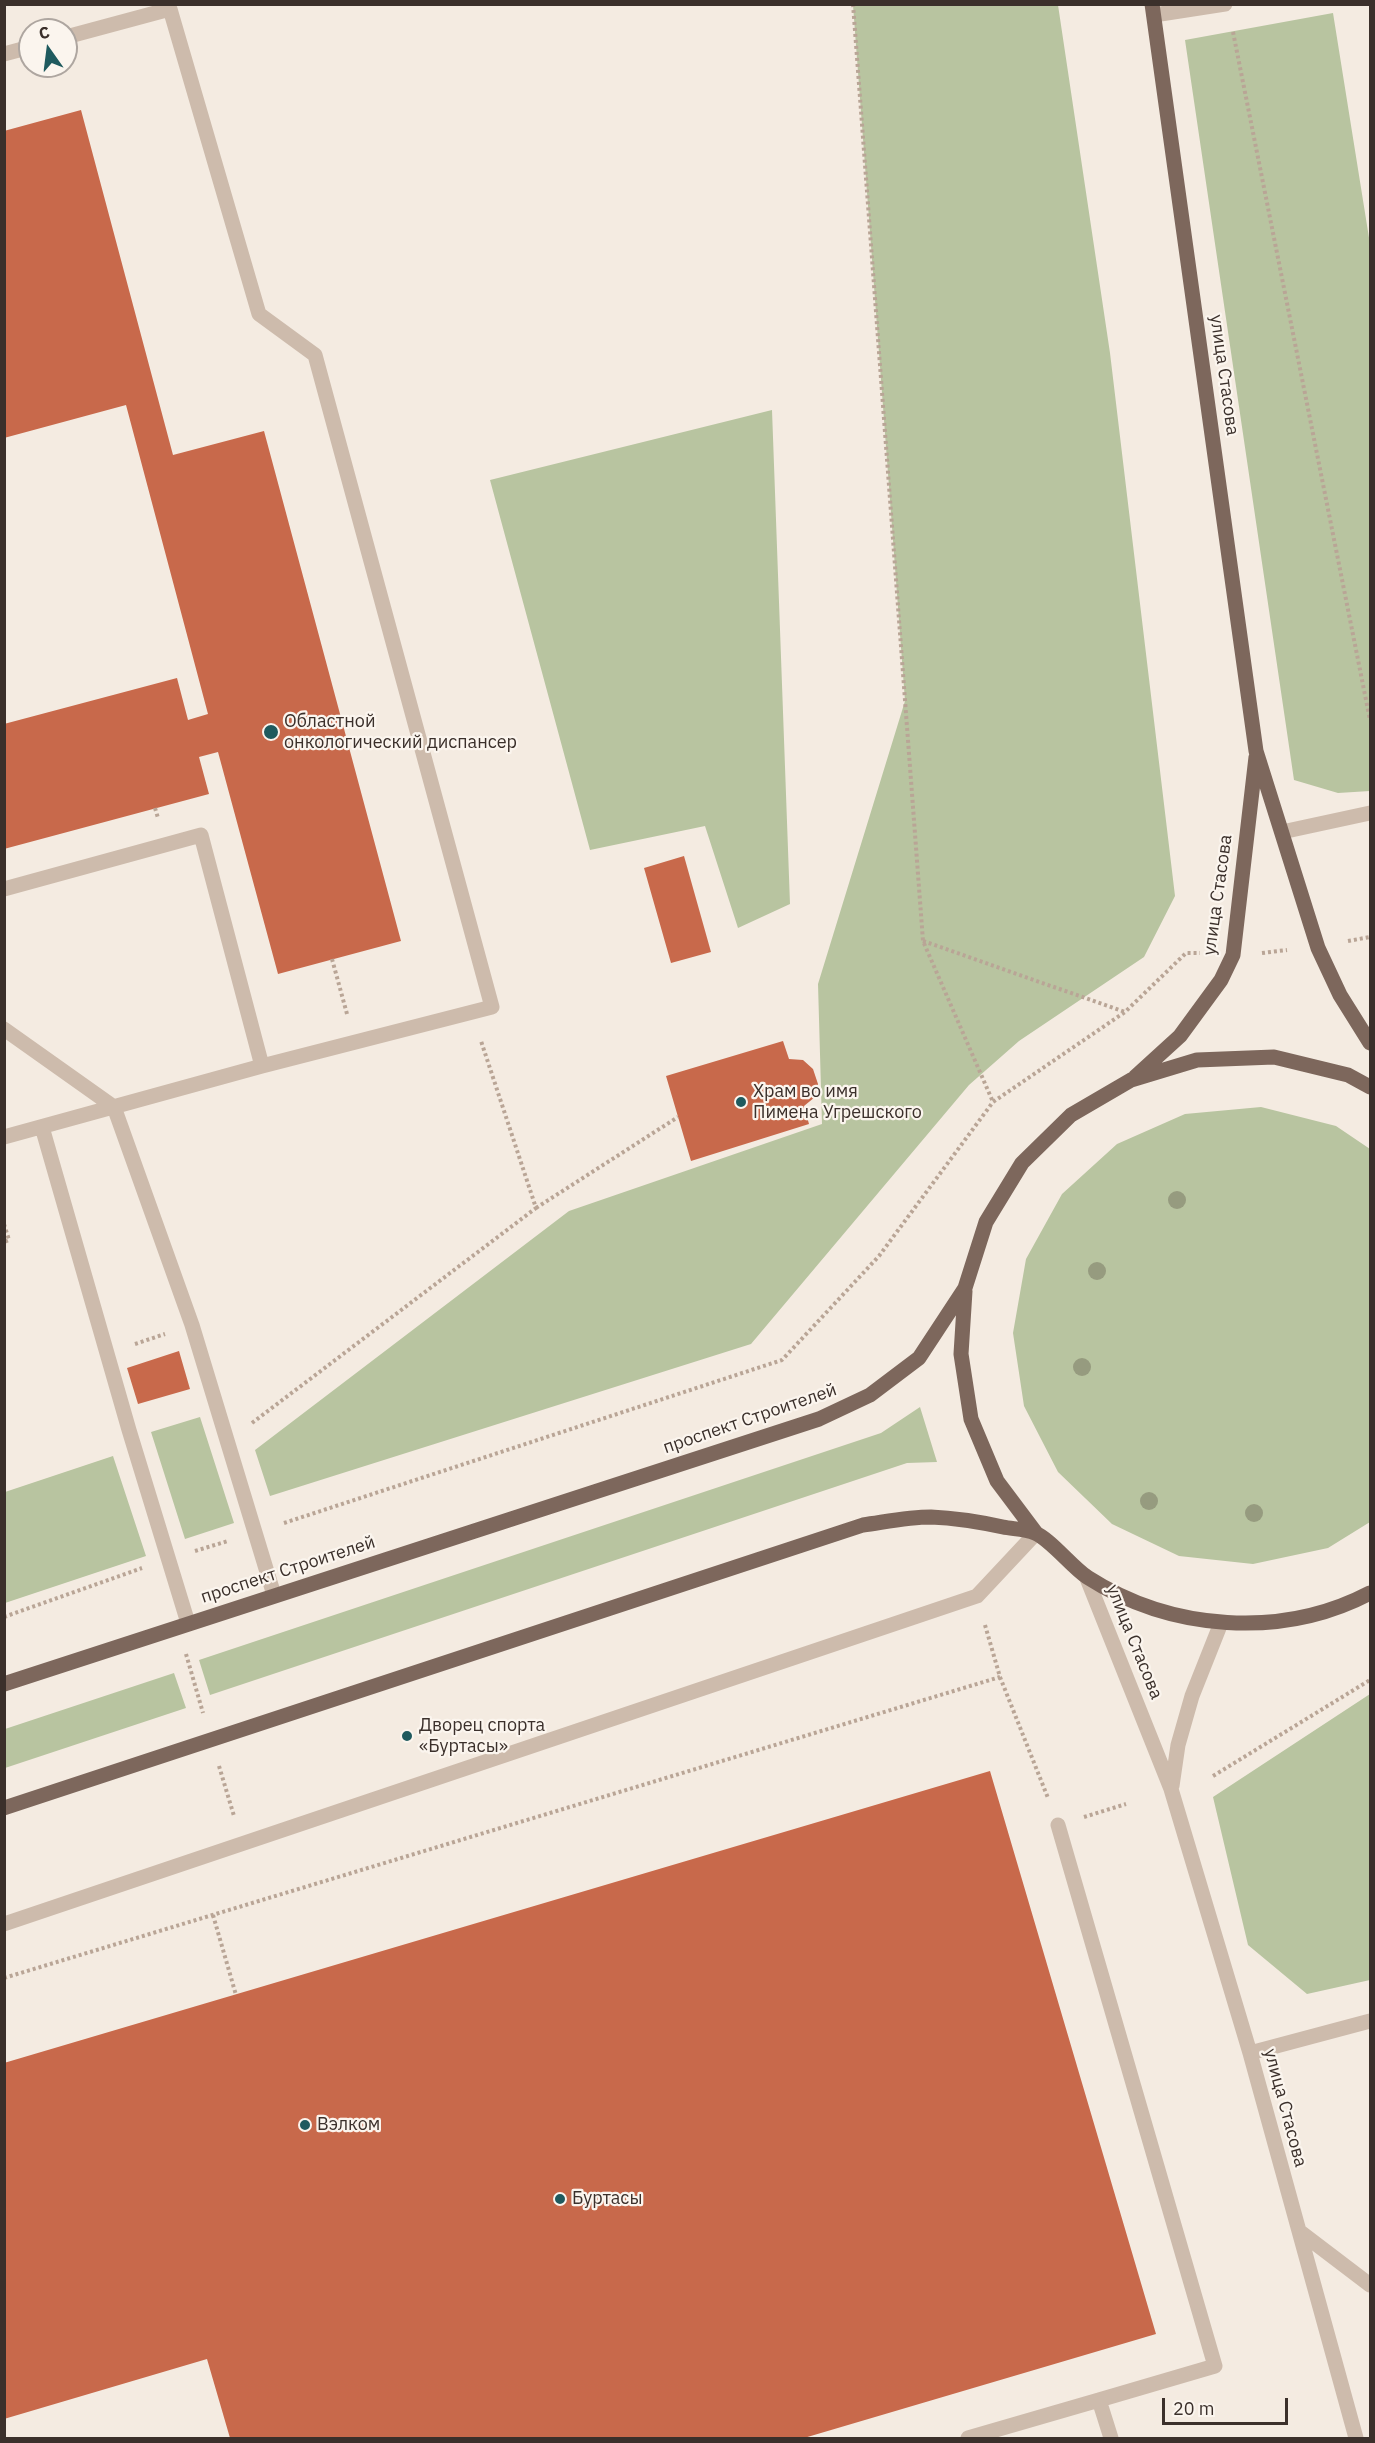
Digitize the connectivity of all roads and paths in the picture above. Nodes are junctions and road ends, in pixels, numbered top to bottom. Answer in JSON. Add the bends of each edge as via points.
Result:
{"nodes":[{"id":1,"x":853,"y":4,"type":"edge"},
{"id":2,"x":1225,"y":4,"type":"edge"},
{"id":3,"x":169,"y":7,"type":"edge"},
{"id":4,"x":1153,"y":10,"type":"edge"},
{"id":5,"x":1232,"y":28,"type":"dead end"},
{"id":6,"x":78,"y":34,"type":"edge"},
{"id":7,"x":1371,"y":720,"type":"edge"},
{"id":8,"x":1256,"y":751,"type":"junction"},
{"id":9,"x":1371,"y":813,"type":"edge"},
{"id":10,"x":1282,"y":832,"type":"junction"},
{"id":11,"x":4,"y":889,"type":"edge"},
{"id":12,"x":1371,"y":937,"type":"edge"},
{"id":13,"x":923,"y":941,"type":"junction"},
{"id":14,"x":1318,"y":948,"type":"junction"},
{"id":15,"x":1233,"y":955,"type":"junction"},
{"id":16,"x":332,"y":959,"type":"dead end"},
{"id":17,"x":472,"y":1012,"type":"junction"},
{"id":18,"x":1125,"y":1012,"type":"junction"},
{"id":19,"x":4,"y":1029,"type":"edge"},
{"id":20,"x":355,"y":1043,"type":"junction"},
{"id":21,"x":1371,"y":1044,"type":"edge"},
{"id":22,"x":262,"y":1066,"type":"junction"},
{"id":23,"x":1131,"y":1080,"type":"junction"},
{"id":24,"x":1371,"y":1087,"type":"edge"},
{"id":25,"x":993,"y":1102,"type":"junction"},
{"id":26,"x":114,"y":1107,"type":"junction"},
{"id":27,"x":678,"y":1117,"type":"dead end"},
{"id":28,"x":42,"y":1126,"type":"junction"},
{"id":29,"x":4,"y":1137,"type":"edge"},
{"id":30,"x":536,"y":1208,"type":"junction"},
{"id":31,"x":4,"y":1224,"type":"edge"},
{"id":32,"x":4,"y":1242,"type":"edge"},
{"id":33,"x":965,"y":1288,"type":"junction"},
{"id":34,"x":228,"y":1442,"type":"junction"},
{"id":35,"x":255,"y":1532,"type":"junction"},
{"id":36,"x":1036,"y":1533,"type":"junction"},
{"id":37,"x":168,"y":1560,"type":"junction"},
{"id":38,"x":1086,"y":1576,"type":"junction"},
{"id":39,"x":1371,"y":1593,"type":"edge"},
{"id":40,"x":274,"y":1595,"type":"junction"},
{"id":41,"x":977,"y":1596,"type":"junction"},
{"id":42,"x":4,"y":1617,"type":"edge"},
{"id":43,"x":188,"y":1623,"type":"junction"},
{"id":44,"x":1221,"y":1623,"type":"junction"},
{"id":45,"x":1000,"y":1677,"type":"junction"},
{"id":46,"x":1371,"y":1680,"type":"edge"},
{"id":47,"x":4,"y":1684,"type":"edge"},
{"id":48,"x":1213,"y":1776,"type":"dead end"},
{"id":49,"x":1171,"y":1789,"type":"junction"},
{"id":50,"x":1126,"y":1804,"type":"dead end"},
{"id":51,"x":4,"y":1808,"type":"edge"},
{"id":52,"x":1058,"y":1825,"type":"junction"},
{"id":53,"x":213,"y":1916,"type":"junction"},
{"id":54,"x":4,"y":1924,"type":"edge"},
{"id":55,"x":4,"y":1978,"type":"edge"},
{"id":56,"x":236,"y":1995,"type":"dead end"},
{"id":57,"x":1371,"y":2021,"type":"edge"},
{"id":58,"x":1250,"y":2053,"type":"junction"},
{"id":59,"x":1299,"y":2231,"type":"junction"},
{"id":60,"x":1371,"y":2285,"type":"edge"},
{"id":61,"x":1100,"y":2400,"type":"junction"},
{"id":62,"x":968,"y":2439,"type":"edge"},
{"id":63,"x":1111,"y":2439,"type":"edge"},
{"id":64,"x":1356,"y":2439,"type":"edge"}],
"edges":[{"from":1,"to":13,"type":"path"},
{"from":2,"to":4,"type":"street"},
{"from":3,"to":6,"type":"street"},
{"from":3,"to":17,"type":"street","via":[[259,314],[315,355],[492,1007]]},
{"from":4,"to":8,"type":"main road","name":"улица Стасова"},
{"from":5,"to":7,"type":"path"},
{"from":8,"to":10,"type":"main road","name":"улица Стасова"},
{"from":8,"to":15,"type":"main road","name":"улица Стасова"},
{"from":9,"to":10,"type":"street"},
{"from":10,"to":14,"type":"main road","name":"улица Стасова"},
{"from":11,"to":22,"type":"street","via":[[201,835]]},
{"from":12,"to":14,"type":"path"},
{"from":13,"to":18,"type":"path"},
{"from":13,"to":25,"type":"path"},
{"from":14,"to":15,"type":"path"},
{"from":14,"to":21,"type":"main road","name":"улица Стасова","via":[[1340,995]]},
{"from":15,"to":18,"type":"path","via":[[1186,953]]},
{"from":15,"to":23,"type":"main road","name":"улица Стасова","via":[[1221,980],[1179,1036]]},
{"from":16,"to":20,"type":"path"},
{"from":17,"to":20,"type":"street"},
{"from":17,"to":30,"type":"path"},
{"from":18,"to":25,"type":"path"},
{"from":19,"to":26,"type":"street"},
{"from":20,"to":22,"type":"street"},
{"from":22,"to":26,"type":"street"},
{"from":23,"to":24,"type":"main road","name":"проспект Строителей","via":[[1197,1060],[1274,1057],[1348,1075]]},
{"from":23,"to":33,"type":"main road","name":"проспект Строителей","via":[[1071,1115],[1022,1163],[986,1222]]},
{"from":25,"to":35,"type":"path","via":[[879,1256],[782,1360]]},
{"from":26,"to":28,"type":"street"},
{"from":26,"to":34,"type":"street","via":[[192,1325]]},
{"from":27,"to":30,"type":"path"},
{"from":28,"to":29,"type":"street"},
{"from":28,"to":37,"type":"street"},
{"from":30,"to":34,"type":"path"},
{"from":31,"to":32,"type":"path","via":[[9,1240]]},
{"from":33,"to":36,"type":"main road","via":[[961,1354],[971,1419],[997,1480]]},
{"from":33,"to":40,"type":"main road","name":"проспект Строителей","via":[[919,1358],[870,1395],[819,1419]]},
{"from":34,"to":35,"type":"street"},
{"from":35,"to":37,"type":"path"},
{"from":35,"to":40,"type":"street"},
{"from":36,"to":38,"type":"main road"},
{"from":36,"to":41,"type":"street"},
{"from":36,"to":51,"type":"main road","via":[[930,1517],[863,1525]]},
{"from":37,"to":42,"type":"path"},
{"from":37,"to":43,"type":"street"},
{"from":38,"to":44,"type":"main road","via":[[1128,1599],[1162,1611]]},
{"from":38,"to":49,"type":"street","name":"улица Стасова"},
{"from":39,"to":44,"type":"main road","via":[[1348,1605],[1285,1621]]},
{"from":40,"to":43,"type":"main road","name":"проспект Строителей"},
{"from":41,"to":45,"type":"path"},
{"from":41,"to":54,"type":"street"},
{"from":43,"to":47,"type":"main road","name":"проспект Строителей"},
{"from":44,"to":49,"type":"street","name":"улица Стасова","via":[[1192,1696]]},
{"from":45,"to":52,"type":"path"},
{"from":45,"to":53,"type":"path"},
{"from":46,"to":48,"type":"path"},
{"from":49,"to":58,"type":"street","name":"улица Стасова"},
{"from":50,"to":52,"type":"path"},
{"from":52,"to":61,"type":"street","via":[[1215,2367]]},
{"from":53,"to":55,"type":"path"},
{"from":53,"to":56,"type":"path"},
{"from":57,"to":58,"type":"street"},
{"from":58,"to":59,"type":"street","name":"улица Стасова"},
{"from":59,"to":60,"type":"street"},
{"from":59,"to":64,"type":"street","name":"улица Стасова"},
{"from":61,"to":62,"type":"street"},
{"from":61,"to":63,"type":"street"}]}
